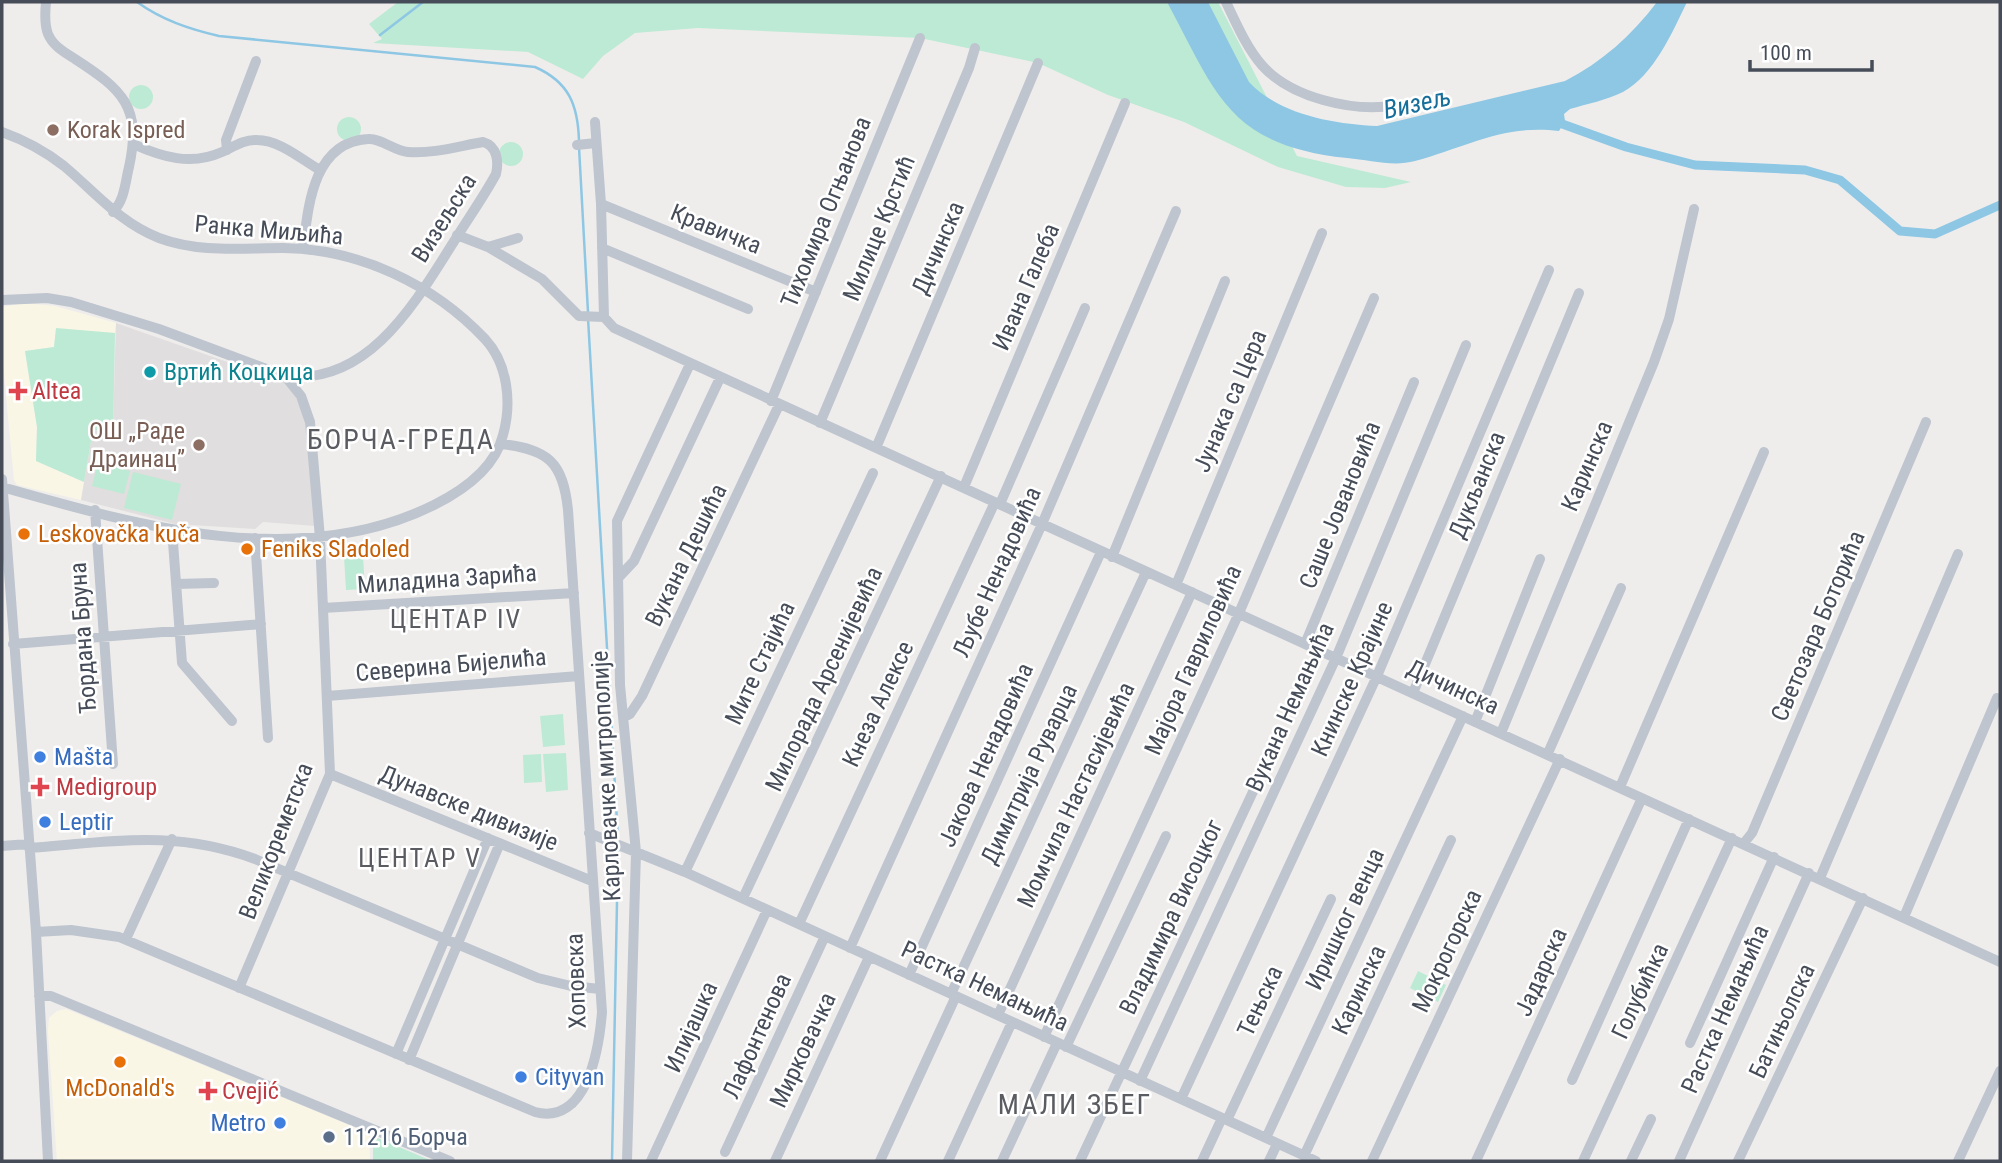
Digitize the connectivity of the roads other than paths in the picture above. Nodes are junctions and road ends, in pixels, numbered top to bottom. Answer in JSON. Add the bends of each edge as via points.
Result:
{"nodes":[{"id":1,"x":46,"y":2,"type":"edge"},
{"id":2,"x":1226,"y":2,"type":"edge"},
{"id":3,"x":920,"y":38,"type":"dead end"},
{"id":4,"x":975,"y":48,"type":"dead end"},
{"id":5,"x":256,"y":61,"type":"dead end"},
{"id":6,"x":1038,"y":63,"type":"dead end"},
{"id":7,"x":1125,"y":103,"type":"dead end"},
{"id":8,"x":1397,"y":105,"type":"dead end"},
{"id":9,"x":595,"y":122,"type":"dead end"},
{"id":10,"x":2,"y":132,"type":"edge"},
{"id":11,"x":133,"y":144,"type":"junction"},
{"id":12,"x":227,"y":150,"type":"junction"},
{"id":13,"x":320,"y":170,"type":"junction"},
{"id":14,"x":601,"y":204,"type":"junction"},
{"id":15,"x":1693,"y":209,"type":"dead end"},
{"id":16,"x":1177,"y":211,"type":"dead end"},
{"id":17,"x":113,"y":212,"type":"junction"},
{"id":18,"x":1322,"y":233,"type":"dead end"},
{"id":19,"x":457,"y":235,"type":"junction"},
{"id":20,"x":518,"y":239,"type":"dead end"},
{"id":21,"x":488,"y":247,"type":"junction"},
{"id":22,"x":602,"y":248,"type":"junction"},
{"id":23,"x":303,"y":249,"type":"junction"},
{"id":24,"x":1549,"y":270,"type":"dead end"},
{"id":25,"x":1225,"y":281,"type":"dead end"},
{"id":26,"x":423,"y":289,"type":"junction"},
{"id":27,"x":816,"y":292,"type":"junction"},
{"id":28,"x":1579,"y":293,"type":"dead end"},
{"id":29,"x":1374,"y":298,"type":"dead end"},
{"id":30,"x":2,"y":300,"type":"edge"},
{"id":31,"x":1085,"y":308,"type":"dead end"},
{"id":32,"x":748,"y":309,"type":"dead end"},
{"id":33,"x":597,"y":319,"type":"junction"},
{"id":34,"x":1466,"y":345,"type":"dead end"},
{"id":35,"x":690,"y":364,"type":"junction"},
{"id":36,"x":285,"y":376,"type":"junction"},
{"id":37,"x":720,"y":377,"type":"junction"},
{"id":38,"x":1414,"y":382,"type":"dead end"},
{"id":39,"x":775,"y":403,"type":"junction"},
{"id":40,"x":1926,"y":422,"type":"dead end"},
{"id":41,"x":820,"y":423,"type":"junction"},
{"id":42,"x":501,"y":444,"type":"junction"},
{"id":43,"x":876,"y":448,"type":"junction"},
{"id":44,"x":1764,"y":452,"type":"dead end"},
{"id":45,"x":873,"y":473,"type":"dead end"},
{"id":46,"x":941,"y":477,"type":"junction"},
{"id":47,"x":2,"y":478,"type":"edge"},
{"id":48,"x":2,"y":487,"type":"edge"},
{"id":49,"x":964,"y":487,"type":"junction"},
{"id":50,"x":998,"y":503,"type":"junction"},
{"id":51,"x":95,"y":510,"type":"junction"},
{"id":52,"x":1042,"y":524,"type":"junction"},
{"id":53,"x":172,"y":529,"type":"junction"},
{"id":54,"x":255,"y":538,"type":"junction"},
{"id":55,"x":320,"y":538,"type":"junction"},
{"id":56,"x":1106,"y":554,"type":"junction"},
{"id":57,"x":1958,"y":554,"type":"dead end"},
{"id":58,"x":1540,"y":559,"type":"dead end"},
{"id":59,"x":1146,"y":572,"type":"junction"},
{"id":60,"x":621,"y":576,"type":"junction"},
{"id":61,"x":214,"y":583,"type":"dead end"},
{"id":62,"x":176,"y":584,"type":"junction"},
{"id":63,"x":1176,"y":585,"type":"junction"},
{"id":64,"x":6,"y":586,"type":"edge"},
{"id":65,"x":1621,"y":588,"type":"dead end"},
{"id":66,"x":1192,"y":592,"type":"junction"},
{"id":67,"x":574,"y":593,"type":"junction"},
{"id":68,"x":323,"y":608,"type":"junction"},
{"id":69,"x":1239,"y":613,"type":"junction"},
{"id":70,"x":261,"y":624,"type":"junction"},
{"id":71,"x":180,"y":631,"type":"junction"},
{"id":72,"x":104,"y":636,"type":"junction"},
{"id":73,"x":13,"y":644,"type":"junction"},
{"id":74,"x":1305,"y":644,"type":"junction"},
{"id":75,"x":1336,"y":658,"type":"junction"},
{"id":76,"x":579,"y":676,"type":"junction"},
{"id":77,"x":1377,"y":676,"type":"junction"},
{"id":78,"x":1413,"y":693,"type":"junction"},
{"id":79,"x":327,"y":696,"type":"junction"},
{"id":80,"x":1997,"y":698,"type":"dead end"},
{"id":81,"x":1462,"y":716,"type":"junction"},
{"id":82,"x":624,"y":717,"type":"junction"},
{"id":83,"x":232,"y":721,"type":"dead end"},
{"id":84,"x":1475,"y":722,"type":"junction"},
{"id":85,"x":1501,"y":733,"type":"junction"},
{"id":86,"x":268,"y":738,"type":"dead end"},
{"id":87,"x":1548,"y":753,"type":"junction"},
{"id":88,"x":1560,"y":759,"type":"junction"},
{"id":89,"x":113,"y":764,"type":"dead end"},
{"id":90,"x":330,"y":774,"type":"junction"},
{"id":91,"x":1258,"y":780,"type":"dead end"},
{"id":92,"x":1620,"y":788,"type":"junction"},
{"id":93,"x":1642,"y":798,"type":"junction"},
{"id":94,"x":1689,"y":819,"type":"junction"},
{"id":95,"x":593,"y":835,"type":"junction"},
{"id":96,"x":1166,"y":836,"type":"dead end"},
{"id":97,"x":488,"y":838,"type":"junction"},
{"id":98,"x":1732,"y":838,"type":"junction"},
{"id":99,"x":172,"y":839,"type":"junction"},
{"id":100,"x":1451,"y":840,"type":"dead end"},
{"id":101,"x":500,"y":843,"type":"junction"},
{"id":102,"x":1744,"y":843,"type":"junction"},
{"id":103,"x":2,"y":846,"type":"edge"},
{"id":104,"x":28,"y":846,"type":"junction"},
{"id":105,"x":636,"y":852,"type":"junction"},
{"id":106,"x":1774,"y":857,"type":"junction"},
{"id":107,"x":685,"y":872,"type":"junction"},
{"id":108,"x":288,"y":873,"type":"junction"},
{"id":109,"x":1809,"y":873,"type":"junction"},
{"id":110,"x":1820,"y":878,"type":"junction"},
{"id":111,"x":592,"y":881,"type":"junction"},
{"id":112,"x":743,"y":898,"type":"junction"},
{"id":113,"x":1863,"y":898,"type":"junction"},
{"id":114,"x":1331,"y":899,"type":"dead end"},
{"id":115,"x":768,"y":910,"type":"junction"},
{"id":116,"x":1904,"y":917,"type":"junction"},
{"id":117,"x":799,"y":924,"type":"junction"},
{"id":118,"x":36,"y":932,"type":"junction"},
{"id":119,"x":825,"y":936,"type":"junction"},
{"id":120,"x":125,"y":939,"type":"junction"},
{"id":121,"x":445,"y":939,"type":"junction"},
{"id":122,"x":457,"y":944,"type":"junction"},
{"id":123,"x":850,"y":948,"type":"junction"},
{"id":124,"x":869,"y":957,"type":"junction"},
{"id":125,"x":2000,"y":962,"type":"edge"},
{"id":126,"x":909,"y":975,"type":"junction"},
{"id":127,"x":239,"y":988,"type":"junction"},
{"id":128,"x":600,"y":989,"type":"junction"},
{"id":129,"x":953,"y":995,"type":"junction"},
{"id":130,"x":39,"y":996,"type":"junction"},
{"id":131,"x":998,"y":1015,"type":"junction"},
{"id":132,"x":1012,"y":1022,"type":"junction"},
{"id":133,"x":1044,"y":1037,"type":"junction"},
{"id":134,"x":1690,"y":1043,"type":"dead end"},
{"id":135,"x":1062,"y":1045,"type":"junction"},
{"id":136,"x":396,"y":1054,"type":"junction"},
{"id":137,"x":409,"y":1060,"type":"junction"},
{"id":138,"x":2000,"y":1071,"type":"edge"},
{"id":139,"x":1122,"y":1072,"type":"junction"},
{"id":140,"x":1572,"y":1080,"type":"dead end"},
{"id":141,"x":1140,"y":1081,"type":"junction"},
{"id":142,"x":1181,"y":1100,"type":"junction"},
{"id":143,"x":1224,"y":1119,"type":"junction"},
{"id":144,"x":1651,"y":1119,"type":"dead end"},
{"id":145,"x":1266,"y":1138,"type":"junction"},
{"id":146,"x":1277,"y":1143,"type":"junction"},
{"id":147,"x":725,"y":1152,"type":"dead end"},
{"id":148,"x":1310,"y":1160,"type":"edge"},
{"id":149,"x":48,"y":1161,"type":"edge"},
{"id":150,"x":450,"y":1161,"type":"edge"},
{"id":151,"x":627,"y":1161,"type":"edge"},
{"id":152,"x":651,"y":1161,"type":"edge"},
{"id":153,"x":775,"y":1161,"type":"edge"},
{"id":154,"x":880,"y":1161,"type":"edge"},
{"id":155,"x":947,"y":1161,"type":"edge"},
{"id":156,"x":1002,"y":1161,"type":"edge"},
{"id":157,"x":1080,"y":1161,"type":"edge"},
{"id":158,"x":1202,"y":1161,"type":"edge"},
{"id":159,"x":1269,"y":1161,"type":"edge"},
{"id":160,"x":1372,"y":1161,"type":"edge"},
{"id":161,"x":1476,"y":1161,"type":"edge"},
{"id":162,"x":1583,"y":1161,"type":"edge"},
{"id":163,"x":1631,"y":1161,"type":"edge"},
{"id":164,"x":1679,"y":1161,"type":"edge"},
{"id":165,"x":1738,"y":1161,"type":"edge"},
{"id":166,"x":1958,"y":1161,"type":"edge"}],
"edges":[{"from":1,"to":11,"type":"street","via":[[46,27],[54,44],[122,95],[132,118]]},
{"from":2,"to":8,"type":"street","via":[[1246,45],[1282,85],[1356,108]]},
{"from":3,"to":27,"type":"street","name":"Тихомира Огњанова"},
{"from":4,"to":41,"type":"street","name":"Милице Крстић"},
{"from":5,"to":12,"type":"street","via":[[226,139]]},
{"from":6,"to":43,"type":"street","name":"Дичинска"},
{"from":7,"to":49,"type":"street","name":"Ивана Галеба"},
{"from":9,"to":14,"type":"street","via":[[586,144]]},
{"from":10,"to":17,"type":"street","name":"Ранка Миљића","via":[[51,156]]},
{"from":11,"to":12,"type":"street","via":[[177,159]]},
{"from":11,"to":17,"type":"street","via":[[122,199]]},
{"from":12,"to":13,"type":"street","via":[[248,141],[269,142]]},
{"from":13,"to":19,"type":"street","name":"Визељска","via":[[336,152],[367,139],[407,152],[489,144],[498,161],[496,174]]},
{"from":13,"to":23,"type":"street","via":[[310,197]]},
{"from":14,"to":22,"type":"street"},
{"from":14,"to":27,"type":"street","name":"Кравичка"},
{"from":15,"to":85,"type":"street","name":"Каринска","via":[[1669,319],[1654,362]]},
{"from":16,"to":52,"type":"street","name":"Љубе Ненадовића"},
{"from":17,"to":23,"type":"street","name":"Ранка Миљића","via":[[140,229],[187,246]]},
{"from":18,"to":63,"type":"street","name":"Јунака са Цера"},
{"from":19,"to":21,"type":"street","name":"Дичинска"},
{"from":19,"to":26,"type":"street","name":"Визељска"},
{"from":20,"to":21,"type":"street"},
{"from":21,"to":33,"type":"street","name":"Дичинска"},
{"from":22,"to":32,"type":"street"},
{"from":22,"to":33,"type":"street"},
{"from":23,"to":26,"type":"street","name":"Ранка Миљића","via":[[359,260]]},
{"from":24,"to":77,"type":"street","name":"Книнске Крајине"},
{"from":25,"to":56,"type":"street","name":"Јакова Ненадовића"},
{"from":26,"to":36,"type":"street","name":"Визељска","via":[[388,334],[349,364],[317,376]]},
{"from":26,"to":42,"type":"street","name":"Ранка Миљића","via":[[471,325],[495,351],[507,392]]},
{"from":27,"to":39,"type":"street","name":"Тихомира Огњанова"},
{"from":28,"to":78,"type":"street","name":"Дукљанска"},
{"from":29,"to":69,"type":"street","name":"Мајора Гавриловића"},
{"from":30,"to":36,"type":"street","via":[[71,302]]},
{"from":31,"to":50,"type":"street"},
{"from":33,"to":35,"type":"street","name":"Дичинска"},
{"from":34,"to":75,"type":"street","name":"Вукана Немањића"},
{"from":35,"to":37,"type":"street","name":"Дичинска"},
{"from":35,"to":60,"type":"street","name":"Карловачке митрополије","via":[[619,514]]},
{"from":36,"to":55,"type":"street","name":"Великореметска","via":[[301,396],[310,422]]},
{"from":37,"to":39,"type":"street","name":"Дичинска"},
{"from":37,"to":60,"type":"street","via":[[634,561]]},
{"from":38,"to":74,"type":"street","name":"Саше Јовановића"},
{"from":39,"to":41,"type":"street","name":"Дичинска"},
{"from":39,"to":82,"type":"street","name":"Вукана Дешића","via":[[642,696]]},
{"from":40,"to":102,"type":"street","name":"Светозара Боторића"},
{"from":41,"to":43,"type":"street","name":"Дичинска"},
{"from":42,"to":55,"type":"street","name":"Ранка Миљића","via":[[470,484],[447,498],[381,524]]},
{"from":42,"to":67,"type":"street","name":"Хоповска","via":[[537,450],[558,470],[566,491]]},
{"from":43,"to":46,"type":"street","name":"Дичинска"},
{"from":44,"to":92,"type":"street"},
{"from":45,"to":107,"type":"street","name":"Мите Стајића"},
{"from":46,"to":49,"type":"street","name":"Дичинска"},
{"from":46,"to":112,"type":"street","name":"Милорада Арсенијевића"},
{"from":47,"to":48,"type":"street"},
{"from":48,"to":51,"type":"street","name":"Ранка Миљића"},
{"from":48,"to":64,"type":"street"},
{"from":49,"to":50,"type":"street","name":"Дичинска"},
{"from":50,"to":52,"type":"street","name":"Дичинска"},
{"from":50,"to":117,"type":"street","name":"Кнеза Алексе"},
{"from":51,"to":53,"type":"street","name":"Ранка Миљића"},
{"from":51,"to":72,"type":"street","name":"Ђордана Бруна"},
{"from":52,"to":56,"type":"street","name":"Дичинска"},
{"from":52,"to":123,"type":"street","name":"Љубе Ненадовића"},
{"from":53,"to":54,"type":"street","name":"Ранка Миљића"},
{"from":53,"to":62,"type":"street"},
{"from":54,"to":55,"type":"street","name":"Ранка Миљића"},
{"from":54,"to":70,"type":"street"},
{"from":55,"to":68,"type":"street","name":"Великореметска"},
{"from":56,"to":59,"type":"street","name":"Дичинска"},
{"from":56,"to":126,"type":"street","name":"Јакова Ненадовића"},
{"from":57,"to":110,"type":"street"},
{"from":58,"to":84,"type":"street"},
{"from":59,"to":63,"type":"street","name":"Дичинска"},
{"from":59,"to":129,"type":"street","name":"Димитрија Руварца"},
{"from":60,"to":82,"type":"street","name":"Карловачке митрополије"},
{"from":61,"to":62,"type":"street"},
{"from":62,"to":71,"type":"street"},
{"from":63,"to":66,"type":"street","name":"Дичинска"},
{"from":64,"to":73,"type":"street"},
{"from":65,"to":87,"type":"street"},
{"from":66,"to":69,"type":"street","name":"Дичинска"},
{"from":66,"to":131,"type":"street","name":"Момчила Настасијевића"},
{"from":67,"to":68,"type":"street","name":"Миладина Зарића"},
{"from":67,"to":76,"type":"street","name":"Хоповска"},
{"from":68,"to":79,"type":"street","name":"Великореметска"},
{"from":69,"to":74,"type":"street","name":"Дичинска"},
{"from":69,"to":133,"type":"street","name":"Мајора Гавриловића"},
{"from":70,"to":71,"type":"street"},
{"from":70,"to":86,"type":"street"},
{"from":71,"to":72,"type":"street"},
{"from":71,"to":83,"type":"street","via":[[184,668]]},
{"from":72,"to":73,"type":"street"},
{"from":72,"to":89,"type":"street","name":"Ђордана Бруна"},
{"from":73,"to":104,"type":"street"},
{"from":74,"to":75,"type":"street","name":"Дичинска"},
{"from":75,"to":77,"type":"street","name":"Дичинска"},
{"from":75,"to":141,"type":"street","name":"Вукана Немањића"},
{"from":76,"to":79,"type":"street","name":"Северина Бијелића"},
{"from":76,"to":95,"type":"street","name":"Хоповска"},
{"from":77,"to":78,"type":"street","name":"Дичинска"},
{"from":77,"to":142,"type":"street","name":"Книнске Крајине"},
{"from":78,"to":81,"type":"street","name":"Дичинска"},
{"from":79,"to":90,"type":"street","name":"Великореметска"},
{"from":80,"to":116,"type":"street"},
{"from":81,"to":84,"type":"street","name":"Дичинска"},
{"from":81,"to":145,"type":"street","name":"Иришког венца"},
{"from":82,"to":105,"type":"street","name":"Карловачке митрополије"},
{"from":84,"to":85,"type":"street","name":"Дичинска"},
{"from":85,"to":87,"type":"street","name":"Дичинска"},
{"from":87,"to":88,"type":"street","name":"Дичинска"},
{"from":88,"to":92,"type":"street","name":"Дичинска"},
{"from":88,"to":160,"type":"street","name":"Мокрогорска"},
{"from":90,"to":97,"type":"street","name":"Дунавске дивизије"},
{"from":90,"to":108,"type":"street","name":"Великореметска"},
{"from":91,"to":139,"type":"street","name":"Владимира Висоцког"},
{"from":92,"to":93,"type":"street","name":"Дичинска"},
{"from":93,"to":94,"type":"street","name":"Дичинска"},
{"from":93,"to":161,"type":"street","name":"Јадарска"},
{"from":94,"to":98,"type":"street","name":"Дичинска"},
{"from":94,"to":140,"type":"street"},
{"from":95,"to":105,"type":"street","name":"Растка Немањића"},
{"from":95,"to":111,"type":"street","name":"Хоповска"},
{"from":96,"to":135,"type":"street"},
{"from":97,"to":101,"type":"street","name":"Дунавске дивизије"},
{"from":97,"to":121,"type":"street"},
{"from":98,"to":102,"type":"street","name":"Дичинска"},
{"from":98,"to":162,"type":"street","name":"Голубићка"},
{"from":99,"to":104,"type":"street"},
{"from":99,"to":108,"type":"street","via":[[230,850]]},
{"from":99,"to":120,"type":"street"},
{"from":100,"to":148,"type":"street","name":"Каринска"},
{"from":101,"to":111,"type":"street","name":"Дунавске дивизије"},
{"from":101,"to":122,"type":"street"},
{"from":102,"to":106,"type":"street","name":"Дичинска"},
{"from":103,"to":104,"type":"street"},
{"from":104,"to":118,"type":"street"},
{"from":105,"to":107,"type":"street","name":"Растка Немањића"},
{"from":105,"to":151,"type":"street","name":"Карловачке митрополије"},
{"from":106,"to":109,"type":"street","name":"Дичинска"},
{"from":106,"to":134,"type":"street","name":"Растка Немањића"},
{"from":107,"to":112,"type":"street","name":"Растка Немањића"},
{"from":108,"to":121,"type":"street"},
{"from":108,"to":127,"type":"street","name":"Великореметска"},
{"from":109,"to":110,"type":"street","name":"Дичинска"},
{"from":109,"to":164,"type":"street","name":"Растка Немањића"},
{"from":110,"to":113,"type":"street","name":"Дичинска"},
{"from":111,"to":128,"type":"street","name":"Хоповска"},
{"from":112,"to":115,"type":"street","name":"Растка Немањића"},
{"from":113,"to":116,"type":"street","name":"Дичинска"},
{"from":113,"to":165,"type":"street","name":"Батињолска"},
{"from":114,"to":143,"type":"street","name":"Тењска"},
{"from":115,"to":117,"type":"street","name":"Растка Немањића"},
{"from":115,"to":152,"type":"street","name":"Илијашка"},
{"from":116,"to":125,"type":"street","name":"Дичинска"},
{"from":117,"to":119,"type":"street","name":"Растка Немањића"},
{"from":118,"to":120,"type":"street","name":"Хоповска","via":[[71,930]]},
{"from":118,"to":130,"type":"street"},
{"from":119,"to":123,"type":"street","name":"Растка Немањића"},
{"from":119,"to":147,"type":"street","name":"Лафонтенова"},
{"from":120,"to":127,"type":"street","name":"Хоповска"},
{"from":121,"to":122,"type":"street"},
{"from":121,"to":136,"type":"street"},
{"from":122,"to":128,"type":"street","via":[[554,983]]},
{"from":122,"to":137,"type":"street"},
{"from":123,"to":124,"type":"street","name":"Растка Немањића"},
{"from":124,"to":126,"type":"street","name":"Растка Немањића"},
{"from":124,"to":153,"type":"street","name":"Мирковачка"},
{"from":126,"to":129,"type":"street","name":"Растка Немањића"},
{"from":127,"to":136,"type":"street","name":"Хоповска"},
{"from":128,"to":137,"type":"street","name":"Хоповска","via":[[600,1035],[593,1062],[572,1105],[557,1114],[535,1112]]},
{"from":129,"to":131,"type":"street","name":"Растка Немањића"},
{"from":129,"to":154,"type":"street","name":"Димитрија Руварца"},
{"from":130,"to":149,"type":"street"},
{"from":130,"to":150,"type":"street","via":[[51,996]]},
{"from":131,"to":132,"type":"street","name":"Растка Немањића"},
{"from":132,"to":133,"type":"street","name":"Растка Немањића"},
{"from":132,"to":155,"type":"street"},
{"from":133,"to":135,"type":"street","name":"Растка Немањића"},
{"from":135,"to":139,"type":"street","name":"Растка Немањића"},
{"from":135,"to":156,"type":"street"},
{"from":136,"to":137,"type":"street","name":"Хоповска"},
{"from":138,"to":166,"type":"street"},
{"from":139,"to":141,"type":"street","name":"Растка Немањића"},
{"from":139,"to":157,"type":"street","name":"Владимира Висоцког"},
{"from":141,"to":142,"type":"street","name":"Растка Немањића"},
{"from":142,"to":143,"type":"street","name":"Растка Немањића"},
{"from":143,"to":145,"type":"street","name":"Растка Немањића"},
{"from":143,"to":158,"type":"street","name":"Тењска"},
{"from":144,"to":163,"type":"street"},
{"from":145,"to":146,"type":"street","name":"Растка Немањића"},
{"from":146,"to":148,"type":"street","name":"Растка Немањића"},
{"from":146,"to":159,"type":"street"}]}
